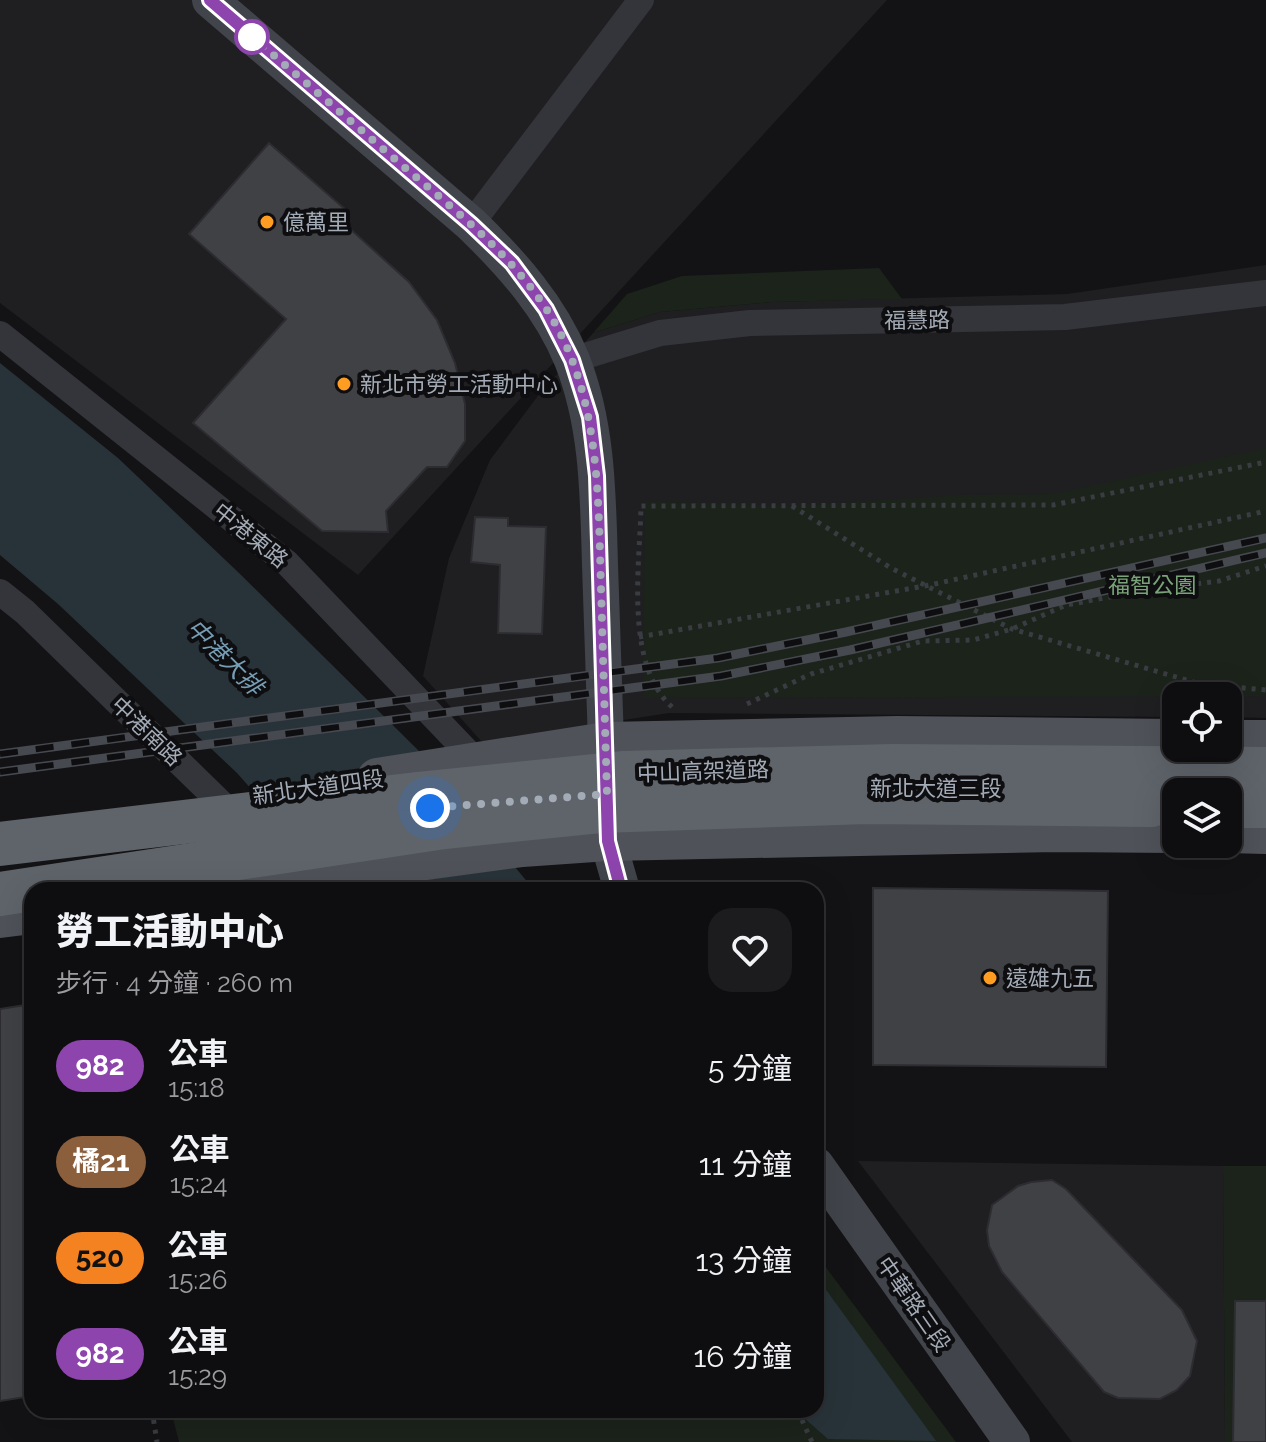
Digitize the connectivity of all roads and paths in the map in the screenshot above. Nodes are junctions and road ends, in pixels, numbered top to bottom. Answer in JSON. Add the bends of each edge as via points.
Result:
{"nodes":[{"id":1,"x":210,"y":0,"type":"edge"},
{"id":2,"x":641,"y":0,"type":"edge"},
{"id":3,"x":471,"y":224,"type":"junction"},
{"id":4,"x":1266,"y":293,"type":"edge"},
{"id":5,"x":0,"y":334,"type":"edge"},
{"id":6,"x":572,"y":360,"type":"junction"},
{"id":7,"x":1266,"y":462,"type":"edge"},
{"id":8,"x":791,"y":506,"type":"junction"},
{"id":9,"x":1266,"y":511,"type":"edge"},
{"id":10,"x":1266,"y":566,"type":"edge"},
{"id":11,"x":930,"y":585,"type":"junction"},
{"id":12,"x":0,"y":592,"type":"edge"},
{"id":13,"x":1012,"y":629,"type":"junction"},
{"id":14,"x":639,"y":637,"type":"junction"},
{"id":15,"x":603,"y":646,"type":"junction"},
{"id":16,"x":1266,"y":690,"type":"edge"},
{"id":17,"x":744,"y":706,"type":"dead end"},
{"id":18,"x":681,"y":712,"type":"dead end"},
{"id":19,"x":1162,"y":739,"type":"edge"},
{"id":20,"x":1242,"y":740,"type":"edge"},
{"id":21,"x":1266,"y":740,"type":"edge"},
{"id":22,"x":606,"y":742,"type":"junction"},
{"id":23,"x":478,"y":763,"type":"junction"},
{"id":24,"x":1266,"y":769,"type":"edge"},
{"id":25,"x":1266,"y":789,"type":"edge"},
{"id":26,"x":607,"y":794,"type":"junction"},
{"id":27,"x":558,"y":798,"type":"junction"},
{"id":28,"x":1162,"y":805,"type":"edge"},
{"id":29,"x":1242,"y":806,"type":"edge"},
{"id":30,"x":1266,"y":806,"type":"edge"},
{"id":31,"x":492,"y":808,"type":"junction"},
{"id":32,"x":235,"y":812,"type":"junction"},
{"id":33,"x":0,"y":829,"type":"edge"},
{"id":34,"x":1162,"y":833,"type":"edge"},
{"id":35,"x":1242,"y":833,"type":"edge"},
{"id":36,"x":1266,"y":834,"type":"edge"},
{"id":37,"x":608,"y":841,"type":"junction"},
{"id":38,"x":0,"y":844,"type":"edge"},
{"id":39,"x":0,"y":873,"type":"edge"},
{"id":40,"x":293,"y":877,"type":"junction"},
{"id":41,"x":80,"y":882,"type":"edge"},
{"id":42,"x":259,"y":882,"type":"edge"},
{"id":43,"x":620,"y":882,"type":"edge"},
{"id":44,"x":24,"y":890,"type":"edge"},
{"id":45,"x":0,"y":894,"type":"edge"},
{"id":46,"x":24,"y":915,"type":"edge"},
{"id":47,"x":0,"y":918,"type":"edge"},
{"id":48,"x":824,"y":1176,"type":"edge"},
{"id":49,"x":153,"y":1418,"type":"edge"},
{"id":50,"x":801,"y":1418,"type":"edge"},
{"id":51,"x":157,"y":1442,"type":"edge"},
{"id":52,"x":812,"y":1442,"type":"edge"},
{"id":53,"x":1012,"y":1442,"type":"edge"}],
"edges":[{"from":1,"to":3,"type":"street"},
{"from":2,"to":3,"type":"street"},
{"from":3,"to":6,"type":"street","via":[[512,263],[538,298]]},
{"from":4,"to":6,"type":"street","name":"福慧路","via":[[1065,317],[750,323],[660,333]]},
{"from":5,"to":23,"type":"street","name":"中港東路","via":[[287,563]]},
{"from":6,"to":15,"type":"street","via":[[590,417],[597,476]]},
{"from":7,"to":8,"type":"path","via":[[1053,505]]},
{"from":8,"to":11,"type":"path","via":[[891,568]]},
{"from":8,"to":14,"type":"path","via":[[641,506]]},
{"from":9,"to":11,"type":"path"},
{"from":10,"to":13,"type":"path","via":[[1219,581],[1066,605]]},
{"from":11,"to":13,"type":"path"},
{"from":11,"to":14,"type":"path"},
{"from":12,"to":32,"type":"street","name":"中港南路"},
{"from":13,"to":16,"type":"path","via":[[1200,684]]},
{"from":13,"to":17,"type":"path","via":[[973,640],[923,641],[881,653],[811,674]]},
{"from":14,"to":15,"type":"path"},
{"from":14,"to":18,"type":"path","via":[[660,693]]},
{"from":15,"to":22,"type":"street"},
{"from":19,"to":22,"type":"main road","via":[[897,736]]},
{"from":20,"to":21,"type":"main road"},
{"from":22,"to":23,"type":"main road","name":"新北大道四段"},
{"from":22,"to":26,"type":"street"},
{"from":23,"to":32,"type":"main road","name":"新北大道四段"},
{"from":24,"to":38,"type":"highway","name":"中山高架道路","bridge":true,"via":[[893,766],[625,773]]},
{"from":25,"to":26,"type":"main road","name":"新北大道三段","via":[[785,787]]},
{"from":26,"to":27,"type":"main road","name":"新北大道四段"},
{"from":26,"to":37,"type":"street"},
{"from":27,"to":31,"type":"main road","name":"新北大道四段"},
{"from":27,"to":32,"type":"main road","name":"新北大道四段","bridge":true,"via":[[335,816]]},
{"from":28,"to":41,"type":"highway","name":"中山高架道路","bridge":true,"via":[[867,802],[600,811],[444,827]]},
{"from":29,"to":30,"type":"highway"},
{"from":31,"to":32,"type":"main road","name":"新北大道四段"},
{"from":31,"to":40,"type":"main road","name":"新北大道四段","bridge":true,"via":[[340,852]]},
{"from":32,"to":33,"type":"main road","name":"新北大道四段"},
{"from":32,"to":39,"type":"highway","via":[[185,852]]},
{"from":32,"to":40,"type":"street","name":"中港南路"},
{"from":34,"to":37,"type":"main road","name":"新北大道三段"},
{"from":35,"to":36,"type":"main road"},
{"from":37,"to":40,"type":"main road","name":"新北大道四段"},
{"from":37,"to":43,"type":"street"},
{"from":40,"to":42,"type":"main road","name":"新北大道四段"},
{"from":44,"to":45,"type":"highway","name":"中山高架道路","bridge":true},
{"from":46,"to":47,"type":"main road"},
{"from":48,"to":53,"type":"street","name":"中華路三段"},
{"from":49,"to":51,"type":"path"},
{"from":50,"to":52,"type":"path"}]}
